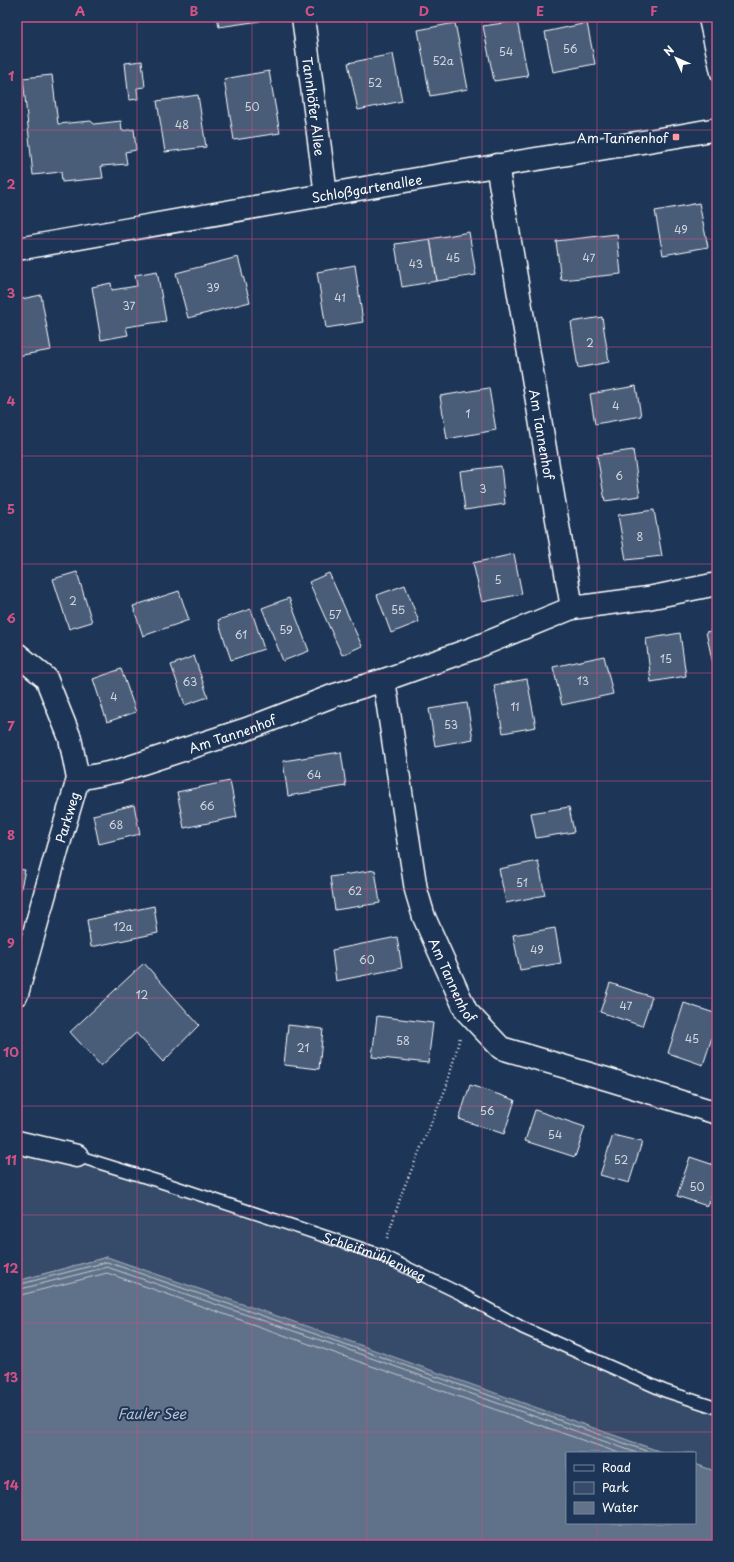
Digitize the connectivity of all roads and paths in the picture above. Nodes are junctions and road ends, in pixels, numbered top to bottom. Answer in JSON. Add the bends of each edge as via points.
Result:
{"nodes":[{"id":1,"x":303,"y":17,"type":"edge"},
{"id":2,"x":704,"y":17,"type":"edge"},
{"id":3,"x":717,"y":75,"type":"edge"},
{"id":4,"x":717,"y":129,"type":"edge"},
{"id":5,"x":497,"y":165,"type":"junction"},
{"id":6,"x":326,"y":195,"type":"junction"},
{"id":7,"x":17,"y":249,"type":"edge"},
{"id":8,"x":717,"y":584,"type":"edge"},
{"id":9,"x":572,"y":608,"type":"junction"},
{"id":10,"x":17,"y":654,"type":"edge"},
{"id":11,"x":384,"y":680,"type":"junction"},
{"id":12,"x":78,"y":779,"type":"junction"},
{"id":13,"x":17,"y":994,"type":"edge"},
{"id":14,"x":466,"y":1011,"type":"junction"},
{"id":15,"x":717,"y":1113,"type":"edge"},
{"id":16,"x":17,"y":1142,"type":"edge"},
{"id":17,"x":78,"y":1156,"type":"joint"},
{"id":18,"x":381,"y":1256,"type":"junction"},
{"id":19,"x":717,"y":1408,"type":"edge"}],
"edges":[{"from":1,"to":6,"type":"street","name":"Tannhöfer Allee"},
{"from":2,"to":3,"type":"lane"},
{"from":4,"to":5,"type":"street","name":"Schloßgartenallee","via":[[628,146]]},
{"from":5,"to":6,"type":"street","name":"Schloßgartenallee"},
{"from":5,"to":9,"type":"street","name":"Am Tannenhof"},
{"from":6,"to":7,"type":"street","name":"Schloßgartenallee"},
{"from":8,"to":9,"type":"street","name":"Am Tannenhof","via":[[648,598]]},
{"from":9,"to":11,"type":"street","name":"Am Tannenhof","via":[[474,648]]},
{"from":10,"to":12,"type":"street","name":"Parkweg","via":[[46,678],[70,738]]},
{"from":11,"to":12,"type":"street","name":"Am Tannenhof","via":[[335,695],[247,729],[118,771]]},
{"from":11,"to":14,"type":"street","name":"Am Tannenhof","via":[[416,890],[424,917]]},
{"from":12,"to":13,"type":"street","name":"Parkweg"},
{"from":14,"to":15,"type":"street","name":"Am Tannenhof","via":[[501,1048]]},
{"from":14,"to":18,"type":"path","via":[[446,1088],[403,1190]]},
{"from":16,"to":17,"type":"street","name":"Schleifmühlenweg"},
{"from":17,"to":18,"type":"lane","name":"Schleifmühlenweg"},
{"from":18,"to":19,"type":"lane","name":"Schleifmühlenweg","via":[[463,1295],[523,1328],[665,1391]]}]}
